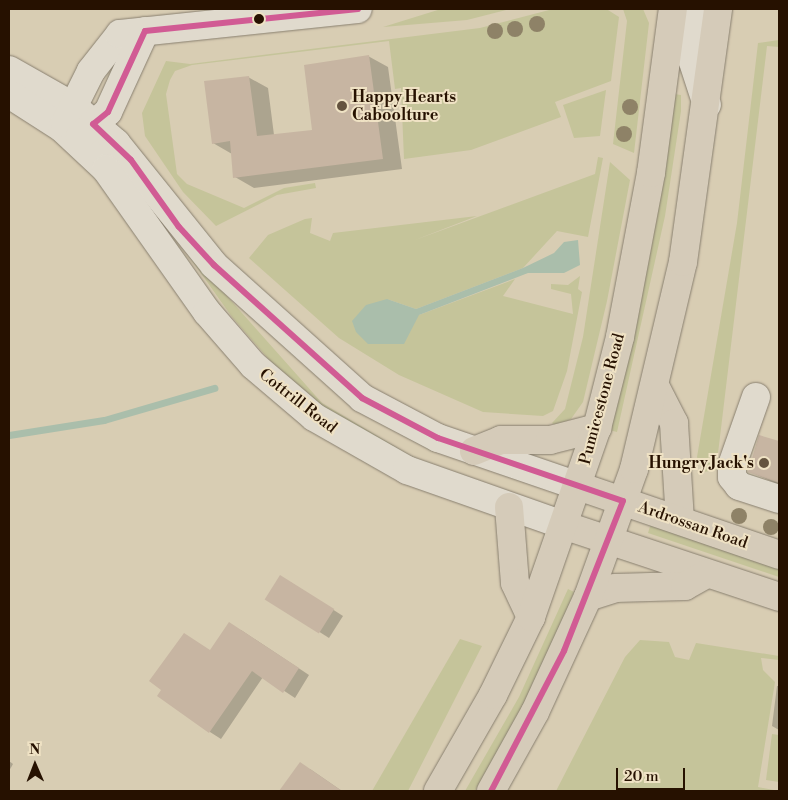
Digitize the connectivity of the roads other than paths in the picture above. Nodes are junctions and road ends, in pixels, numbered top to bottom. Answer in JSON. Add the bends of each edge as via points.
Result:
{"nodes":[{"id":1,"x":358,"y":9,"type":"edge"},
{"id":2,"x":673,"y":9,"type":"edge"},
{"id":3,"x":694,"y":9,"type":"edge"},
{"id":4,"x":718,"y":9,"type":"edge"},
{"id":5,"x":9,"y":70,"type":"edge"},
{"id":6,"x":9,"y":94,"type":"edge"},
{"id":7,"x":707,"y":105,"type":"junction"},
{"id":8,"x":76,"y":125,"type":"junction"},
{"id":9,"x":655,"y":386,"type":"junction"},
{"id":10,"x":756,"y":397,"type":"dead end"},
{"id":11,"x":597,"y":428,"type":"junction"},
{"id":12,"x":474,"y":452,"type":"junction"},
{"id":13,"x":578,"y":486,"type":"junction"},
{"id":14,"x":779,"y":499,"type":"edge"},
{"id":15,"x":623,"y":501,"type":"junction"},
{"id":16,"x":509,"y":507,"type":"junction"},
{"id":17,"x":680,"y":520,"type":"junction"},
{"id":18,"x":566,"y":526,"type":"junction"},
{"id":19,"x":609,"y":541,"type":"junction"},
{"id":20,"x":779,"y":555,"type":"edge"},
{"id":21,"x":707,"y":574,"type":"junction"},
{"id":22,"x":588,"y":597,"type":"junction"},
{"id":23,"x":779,"y":597,"type":"edge"},
{"id":24,"x":531,"y":617,"type":"junction"},
{"id":25,"x":438,"y":791,"type":"edge"},
{"id":26,"x":491,"y":791,"type":"edge"}],
"edges":[{"from":1,"to":8,"type":"street","via":[[133,32],[118,94]]},
{"from":2,"to":11,"type":"main road","name":"Pumicestone Road","via":[[651,173],[620,336]]},
{"from":3,"to":7,"type":"street","via":[[692,59]]},
{"from":4,"to":7,"type":"main road"},
{"from":5,"to":8,"type":"street","name":"Cottrill Road"},
{"from":6,"to":8,"type":"street","name":"Cottrill Road"},
{"from":7,"to":9,"type":"main road","via":[[683,262]]},
{"from":8,"to":12,"type":"street","name":"Cottrill Road","via":[[131,160],[179,227],[214,265],[318,362],[395,418]]},
{"from":8,"to":16,"type":"street","name":"Cottrill Road","via":[[207,312],[253,365],[294,401],[343,436],[407,470]]},
{"from":9,"to":15,"type":"main road"},
{"from":9,"to":17,"type":"main road","via":[[674,423]]},
{"from":10,"to":14,"type":"street","via":[[732,465],[732,478],[739,486]]},
{"from":11,"to":12,"type":"main road","via":[[550,440],[501,440]]},
{"from":11,"to":13,"type":"main road","name":"Pumicestone Road"},
{"from":12,"to":13,"type":"street","name":"Cottrill Road"},
{"from":13,"to":15,"type":"main road","name":"Ardrossan Road"},
{"from":13,"to":18,"type":"main road","name":"Pumicestone Road"},
{"from":15,"to":17,"type":"main road","name":"Ardrossan Road"},
{"from":15,"to":19,"type":"main road"},
{"from":16,"to":18,"type":"street","name":"Cottrill Road"},
{"from":16,"to":24,"type":"main road","via":[[515,583]]},
{"from":17,"to":20,"type":"main road","name":"Ardrossan Road"},
{"from":18,"to":19,"type":"main road","name":"Cottrill Road"},
{"from":18,"to":24,"type":"main road","name":"Pumicestone Road"},
{"from":19,"to":21,"type":"main road"},
{"from":19,"to":22,"type":"main road"},
{"from":21,"to":22,"type":"main road","via":[[685,586],[616,588]]},
{"from":21,"to":23,"type":"main road"},
{"from":22,"to":26,"type":"main road","via":[[535,712]]},
{"from":24,"to":25,"type":"main road","name":"Pumicestone Road","via":[[480,720]]}]}
